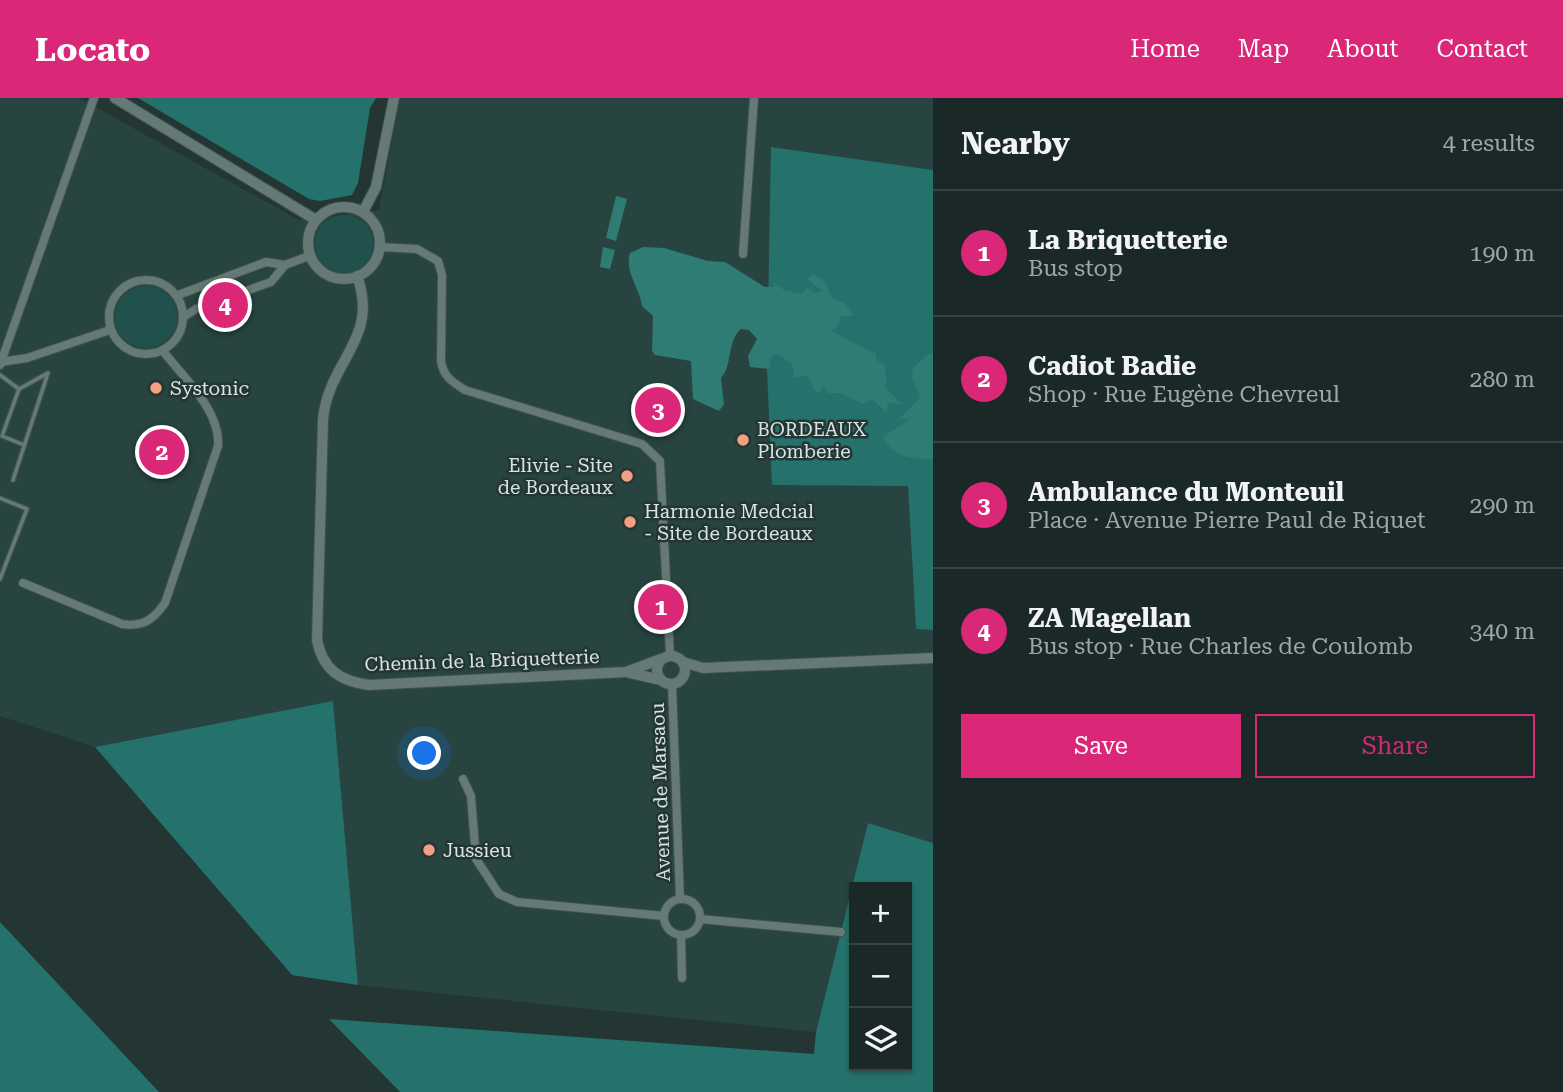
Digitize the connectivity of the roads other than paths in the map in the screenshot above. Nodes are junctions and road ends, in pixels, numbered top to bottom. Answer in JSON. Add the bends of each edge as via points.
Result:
{"nodes":[{"id":1,"x":94,"y":98,"type":"edge"},
{"id":2,"x":115,"y":98,"type":"edge"},
{"id":3,"x":394,"y":98,"type":"edge"},
{"id":4,"x":754,"y":98,"type":"edge"},
{"id":5,"x":363,"y":212,"type":"junction"},
{"id":6,"x":316,"y":220,"type":"junction"},
{"id":7,"x":380,"y":247,"type":"junction"},
{"id":8,"x":743,"y":254,"type":"dead end"},
{"id":9,"x":309,"y":256,"type":"junction"},
{"id":10,"x":285,"y":265,"type":"junction"},
{"id":11,"x":357,"y":276,"type":"junction"},
{"id":12,"x":178,"y":295,"type":"junction"},
{"id":13,"x":185,"y":316,"type":"junction"},
{"id":14,"x":110,"y":330,"type":"junction"},
{"id":15,"x":163,"y":351,"type":"junction"},
{"id":16,"x":1,"y":363,"type":"edge"},
{"id":17,"x":0,"y":375,"type":"edge"},
{"id":18,"x":19,"y":389,"type":"junction"},
{"id":19,"x":24,"y":445,"type":"junction"},
{"id":20,"x":13,"y":480,"type":"dead end"},
{"id":21,"x":0,"y":498,"type":"edge"},
{"id":22,"x":0,"y":579,"type":"edge"},
{"id":23,"x":23,"y":583,"type":"dead end"},
{"id":24,"x":665,"y":657,"type":"junction"},
{"id":25,"x":933,"y":658,"type":"edge"},
{"id":26,"x":683,"y":662,"type":"junction"},
{"id":27,"x":703,"y":668,"type":"junction"},
{"id":28,"x":626,"y":672,"type":"junction"},
{"id":29,"x":682,"y":679,"type":"junction"},
{"id":30,"x":661,"y":680,"type":"junction"},
{"id":31,"x":672,"y":684,"type":"junction"},
{"id":32,"x":463,"y":779,"type":"dead end"},
{"id":33,"x":680,"y":899,"type":"junction"},
{"id":34,"x":664,"y":916,"type":"junction"},
{"id":35,"x":700,"y":919,"type":"junction"},
{"id":36,"x":841,"y":932,"type":"dead end"},
{"id":37,"x":681,"y":935,"type":"junction"},
{"id":38,"x":682,"y":978,"type":"dead end"}],
"edges":[{"from":1,"to":16,"type":"street"},
{"from":2,"to":6,"type":"street"},
{"from":3,"to":5,"type":"street","via":[[376,187]]},
{"from":4,"to":8,"type":"street"},
{"from":5,"to":6,"type":"street","via":[[338,208]]},
{"from":5,"to":7,"type":"street","via":[[374,223]]},
{"from":6,"to":9,"type":"street","via":[[308,237]]},
{"from":7,"to":11,"type":"street","via":[[368,271]]},
{"from":7,"to":24,"type":"street","via":[[417,249],[438,261],[442,275],[441,361],[453,383],[642,444],[660,461]]},
{"from":9,"to":10,"type":"street"},
{"from":9,"to":11,"type":"street","via":[[319,270],[334,279]]},
{"from":10,"to":12,"type":"street","via":[[267,262]]},
{"from":10,"to":13,"type":"street","via":[[271,282]]},
{"from":11,"to":28,"type":"street","name":"Chemin de la Briquetterie","via":[[364,295],[364,316],[328,391],[323,419],[317,640],[325,664],[342,679],[369,685]]},
{"from":12,"to":13,"type":"street"},
{"from":12,"to":14,"type":"street","via":[[151,279],[132,281],[109,309]]},
{"from":13,"to":15,"type":"street","via":[[176,339]]},
{"from":14,"to":15,"type":"street","via":[[126,349],[144,355]]},
{"from":14,"to":16,"type":"street"},
{"from":15,"to":23,"type":"street","via":[[212,416],[219,436],[164,603],[146,623],[136,626]]},
{"from":17,"to":18,"type":"lane"},
{"from":18,"to":19,"type":"lane","via":[[2,436]]},
{"from":18,"to":19,"type":"lane","via":[[48,373]]},
{"from":19,"to":20,"type":"lane"},
{"from":21,"to":22,"type":"lane","via":[[27,509]]},
{"from":24,"to":26,"type":"street"},
{"from":24,"to":28,"type":"street","name":"Chemin de la Briquetterie"},
{"from":24,"to":30,"type":"street","via":[[657,672]]},
{"from":25,"to":27,"type":"street"},
{"from":26,"to":27,"type":"street"},
{"from":26,"to":29,"type":"street"},
{"from":27,"to":29,"type":"street"},
{"from":28,"to":30,"type":"street","name":"Chemin de la Briquetterie"},
{"from":29,"to":31,"type":"street"},
{"from":30,"to":31,"type":"street","name":"Chemin de la Briquetterie"},
{"from":31,"to":33,"type":"street","name":"Avenue de Marsaou"},
{"from":32,"to":34,"type":"street","via":[[471,796],[474,852],[499,894],[517,902]]},
{"from":33,"to":34,"type":"street","via":[[669,904]]},
{"from":33,"to":35,"type":"street","via":[[695,904]]},
{"from":34,"to":37,"type":"street","via":[[671,931]]},
{"from":35,"to":36,"type":"street"},
{"from":35,"to":37,"type":"street","via":[[696,929]]},
{"from":37,"to":38,"type":"street"}]}
